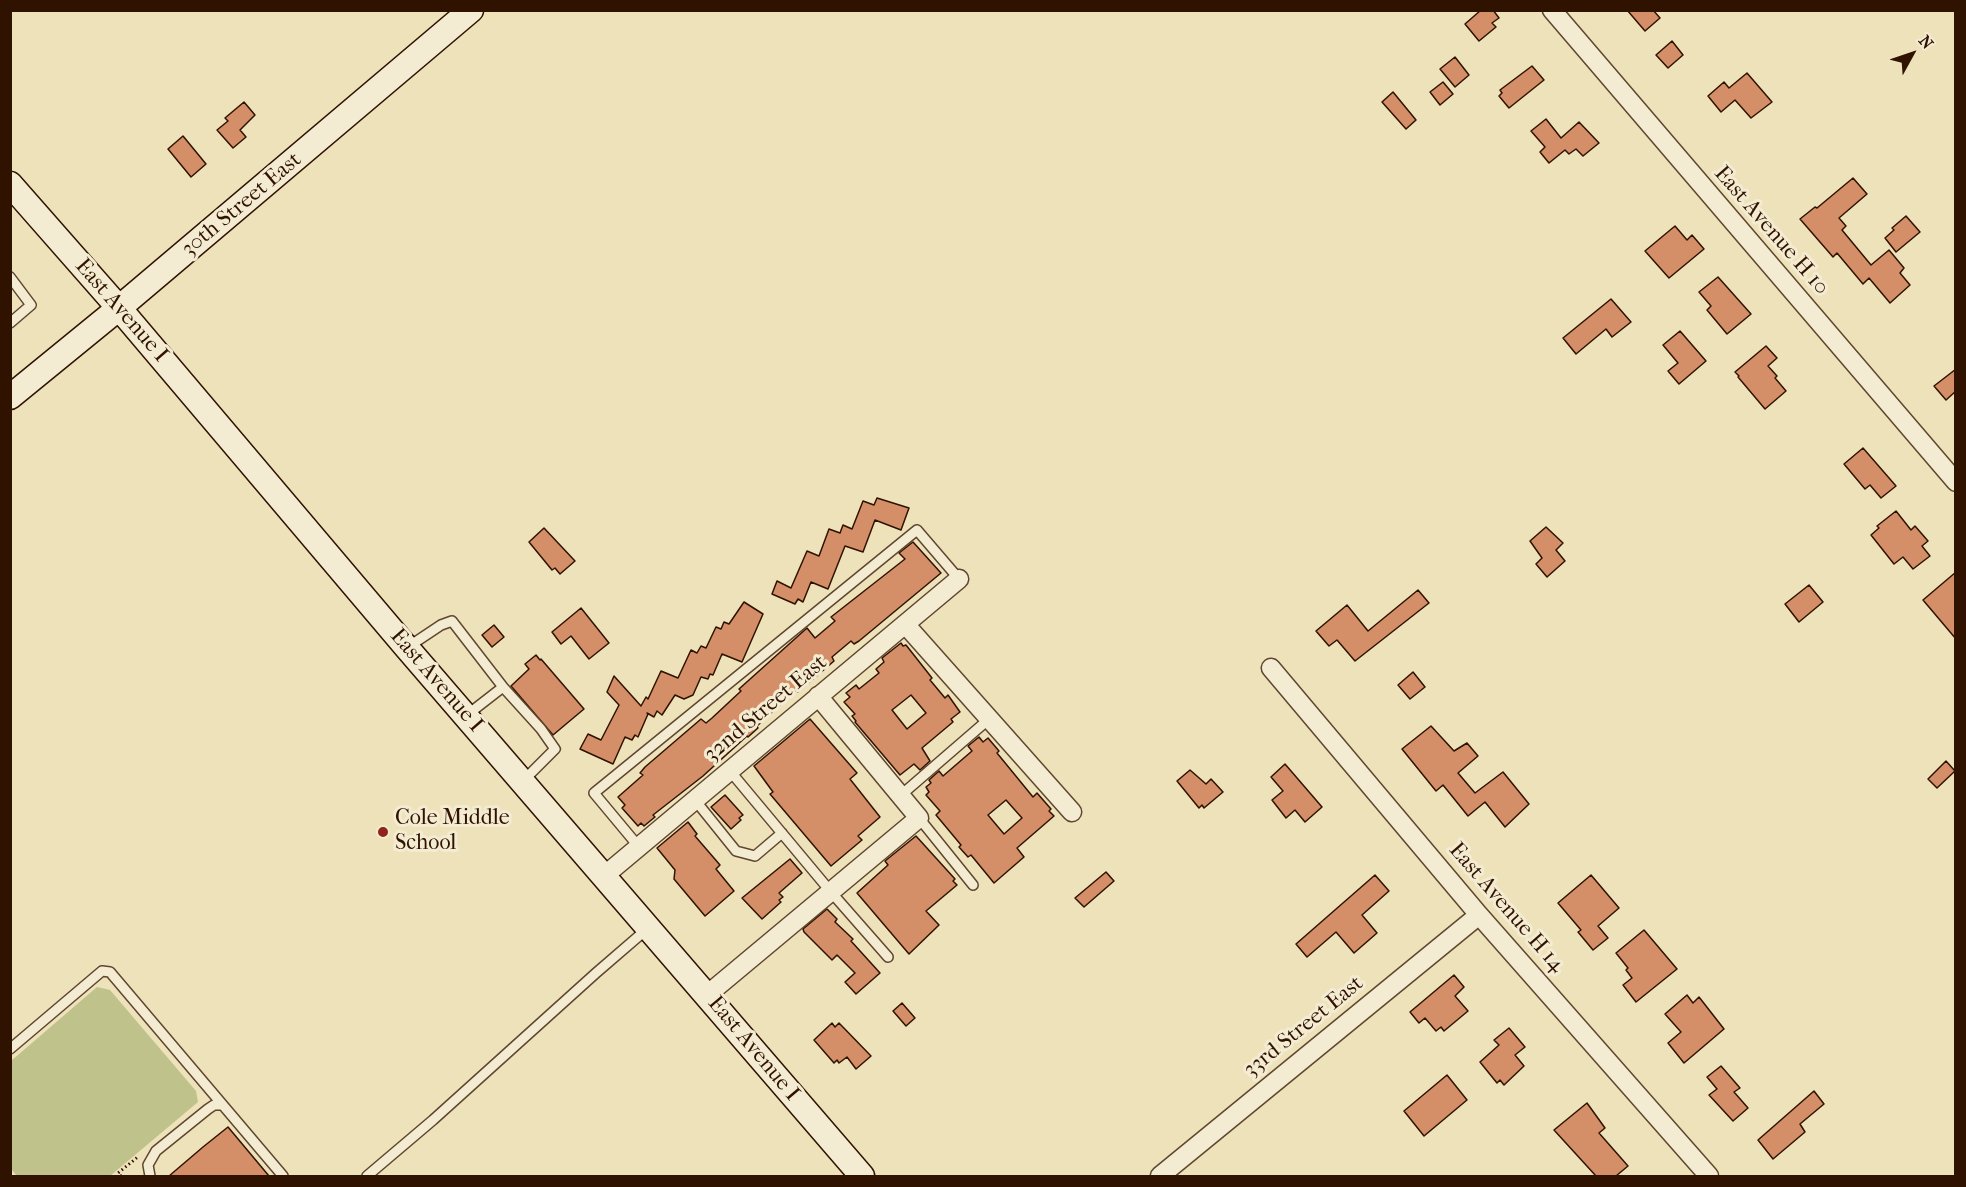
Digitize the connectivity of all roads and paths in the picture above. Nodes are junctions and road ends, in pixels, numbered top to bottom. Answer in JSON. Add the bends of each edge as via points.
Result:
{"nodes":[{"id":1,"x":471,"y":10,"type":"edge"},
{"id":2,"x":1552,"y":10,"type":"edge"},
{"id":3,"x":10,"y":184,"type":"edge"},
{"id":4,"x":10,"y":277,"type":"edge"},
{"id":5,"x":119,"y":308,"type":"junction"},
{"id":6,"x":10,"y":323,"type":"edge"},
{"id":7,"x":12,"y":394,"type":"edge"},
{"id":8,"x":1956,"y":482,"type":"edge"},
{"id":9,"x":959,"y":579,"type":"joint"},
{"id":10,"x":905,"y":624,"type":"junction"},
{"id":11,"x":407,"y":648,"type":"junction"},
{"id":12,"x":1271,"y":668,"type":"dead end"},
{"id":13,"x":503,"y":687,"type":"junction"},
{"id":14,"x":818,"y":696,"type":"junction"},
{"id":15,"x":466,"y":716,"type":"junction"},
{"id":16,"x":989,"y":718,"type":"junction"},
{"id":17,"x":730,"y":771,"type":"junction"},
{"id":18,"x":523,"y":782,"type":"junction"},
{"id":19,"x":900,"y":795,"type":"junction"},
{"id":20,"x":695,"y":800,"type":"junction"},
{"id":21,"x":1072,"y":812,"type":"dead end"},
{"id":22,"x":919,"y":818,"type":"junction"},
{"id":23,"x":782,"y":833,"type":"junction"},
{"id":24,"x":639,"y":847,"type":"junction"},
{"id":25,"x":604,"y":876,"type":"junction"},
{"id":26,"x":972,"y":885,"type":"dead end"},
{"id":27,"x":831,"y":892,"type":"junction"},
{"id":28,"x":1479,"y":915,"type":"junction"},
{"id":29,"x":649,"y":928,"type":"junction"},
{"id":30,"x":888,"y":957,"type":"dead end"},
{"id":31,"x":707,"y":995,"type":"junction"},
{"id":32,"x":10,"y":1049,"type":"edge"},
{"id":33,"x":222,"y":1105,"type":"junction"},
{"id":34,"x":146,"y":1150,"type":"dead end"},
{"id":35,"x":122,"y":1176,"type":"edge"},
{"id":36,"x":150,"y":1176,"type":"edge"},
{"id":37,"x":283,"y":1176,"type":"edge"},
{"id":38,"x":367,"y":1176,"type":"edge"},
{"id":39,"x":862,"y":1176,"type":"edge"},
{"id":40,"x":1160,"y":1176,"type":"edge"},
{"id":41,"x":1709,"y":1176,"type":"edge"}],
"edges":[{"from":1,"to":5,"type":"street","name":"30th Street East"},
{"from":2,"to":8,"type":"street","name":"East Avenue H 10"},
{"from":3,"to":5,"type":"street","name":"East Avenue I"},
{"from":4,"to":6,"type":"lane","via":[[31,305]]},
{"from":5,"to":7,"type":"street","name":"30th Street East"},
{"from":5,"to":11,"type":"street","name":"East Avenue I"},
{"from":9,"to":10,"type":"street","name":"32nd Street East"},
{"from":9,"to":24,"type":"lane","via":[[917,530],[594,793]]},
{"from":10,"to":14,"type":"street","name":"32nd Street East"},
{"from":10,"to":16,"type":"street"},
{"from":11,"to":13,"type":"lane","via":[[453,621]]},
{"from":11,"to":15,"type":"street","name":"East Avenue I"},
{"from":12,"to":28,"type":"street","name":"East Avenue H 14"},
{"from":13,"to":15,"type":"lane"},
{"from":13,"to":18,"type":"lane","via":[[555,749]]},
{"from":14,"to":17,"type":"street","name":"32nd Street East"},
{"from":14,"to":19,"type":"street"},
{"from":15,"to":18,"type":"street","name":"East Avenue I"},
{"from":16,"to":19,"type":"lane"},
{"from":16,"to":21,"type":"street"},
{"from":17,"to":20,"type":"street","name":"32nd Street East"},
{"from":17,"to":23,"type":"lane"},
{"from":18,"to":25,"type":"street","name":"East Avenue I"},
{"from":19,"to":22,"type":"street"},
{"from":20,"to":23,"type":"lane","via":[[736,851],[755,856]]},
{"from":20,"to":24,"type":"street","name":"32nd Street East"},
{"from":22,"to":26,"type":"lane"},
{"from":22,"to":27,"type":"street"},
{"from":23,"to":27,"type":"lane"},
{"from":24,"to":25,"type":"street","name":"32nd Street East"},
{"from":25,"to":29,"type":"street","name":"East Avenue I"},
{"from":27,"to":30,"type":"lane"},
{"from":27,"to":31,"type":"street"},
{"from":28,"to":40,"type":"street","name":"33rd Street East"},
{"from":28,"to":41,"type":"street","name":"East Avenue H 14"},
{"from":29,"to":31,"type":"street","name":"East Avenue I"},
{"from":29,"to":38,"type":"lane"},
{"from":31,"to":39,"type":"street","name":"East Avenue I"},
{"from":32,"to":33,"type":"lane","via":[[102,971],[110,972]]},
{"from":33,"to":36,"type":"lane","via":[[208,1109],[156,1151],[148,1165]]},
{"from":33,"to":37,"type":"lane"},
{"from":34,"to":35,"type":"path","via":[[118,1173]]}]}
